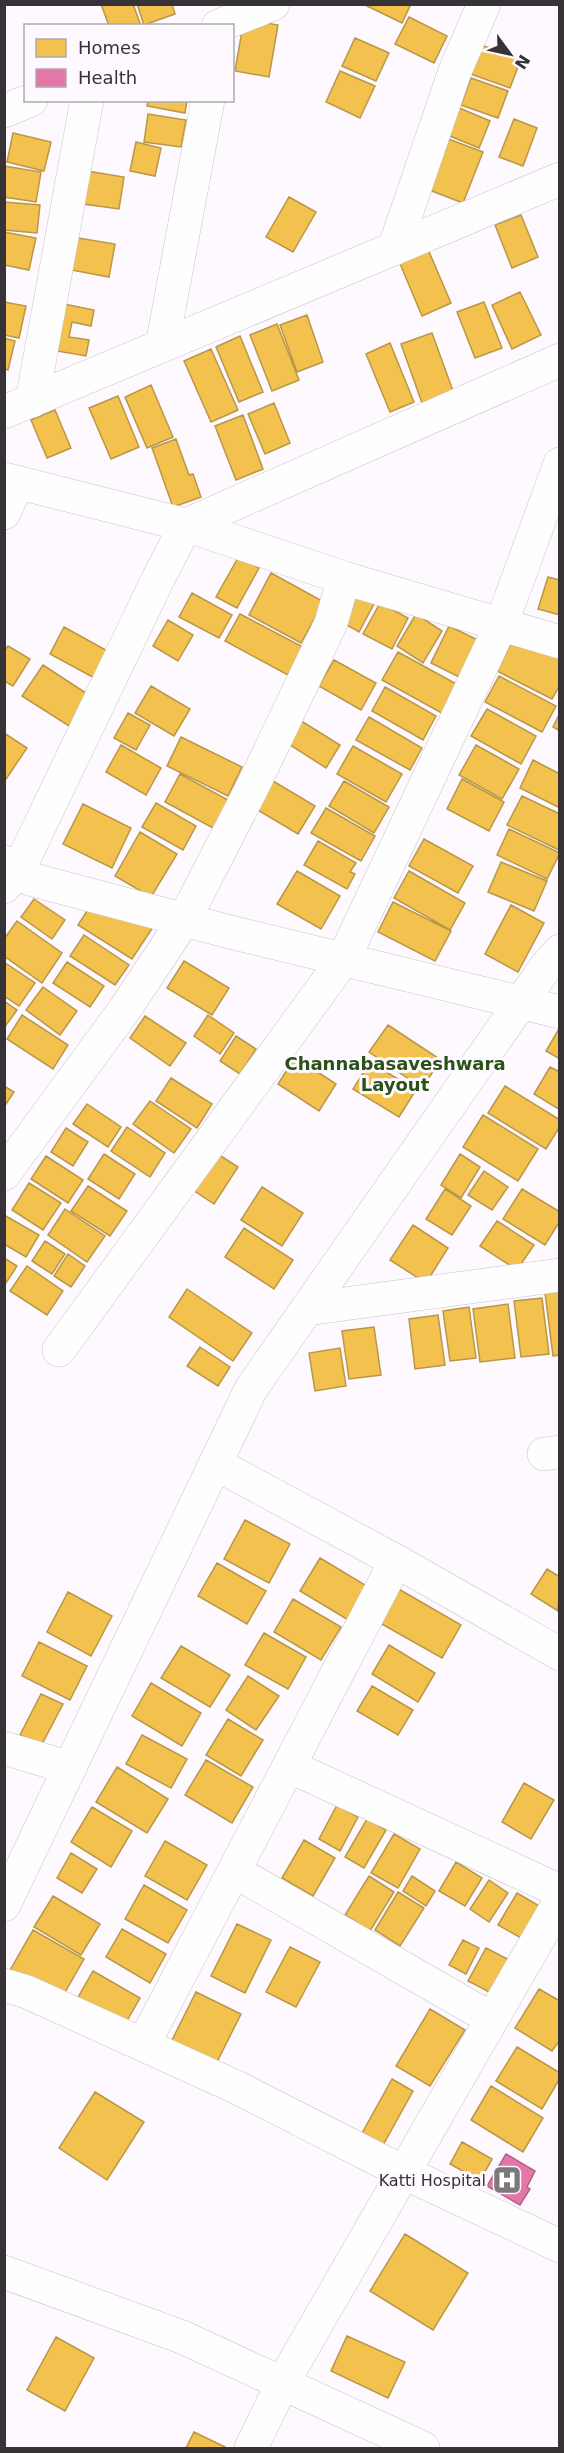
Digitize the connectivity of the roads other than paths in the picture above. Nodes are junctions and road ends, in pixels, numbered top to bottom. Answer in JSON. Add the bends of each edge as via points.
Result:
{"nodes":[{"id":1,"x":273,"y":4,"type":"edge"},
{"id":2,"x":484,"y":4,"type":"edge"},
{"id":3,"x":223,"y":24,"type":"edge"},
{"id":4,"x":26,"y":102,"type":"edge"},
{"id":5,"x":87,"y":102,"type":"edge"},
{"id":6,"x":208,"y":102,"type":"edge"},
{"id":7,"x":4,"y":111,"type":"edge"},
{"id":8,"x":560,"y":179,"type":"edge"},
{"id":9,"x":394,"y":249,"type":"junction"},
{"id":10,"x":162,"y":346,"type":"junction"},
{"id":11,"x":560,"y":360,"type":"edge"},
{"id":12,"x":18,"y":407,"type":"edge"},
{"id":13,"x":560,"y":464,"type":"edge"},
{"id":14,"x":9,"y":492,"type":"edge"},
{"id":15,"x":186,"y":525,"type":"junction"},
{"id":16,"x":344,"y":578,"type":"junction"},
{"id":17,"x":501,"y":625,"type":"junction"},
{"id":18,"x":560,"y":642,"type":"edge"},
{"id":19,"x":9,"y":873,"type":"edge"},
{"id":20,"x":184,"y":920,"type":"junction"},
{"id":21,"x":560,"y":951,"type":"edge"},
{"id":22,"x":343,"y":960,"type":"junction"},
{"id":23,"x":520,"y":1004,"type":"junction"},
{"id":24,"x":560,"y":1012,"type":"edge"},
{"id":25,"x":4,"y":1174,"type":"edge"},
{"id":26,"x":560,"y":1275,"type":"edge"},
{"id":27,"x":307,"y":1309,"type":"junction"},
{"id":28,"x":59,"y":1350,"type":"dead end"},
{"id":29,"x":216,"y":1464,"type":"junction"},
{"id":30,"x":396,"y":1561,"type":"junction"},
{"id":31,"x":560,"y":1654,"type":"edge"},
{"id":32,"x":4,"y":1748,"type":"edge"},
{"id":33,"x":289,"y":1766,"type":"junction"},
{"id":34,"x":70,"y":1768,"type":"junction"},
{"id":35,"x":234,"y":1871,"type":"junction"},
{"id":36,"x":560,"y":1892,"type":"edge"},
{"id":37,"x":560,"y":1901,"type":"edge"},
{"id":38,"x":4,"y":1905,"type":"edge"},
{"id":39,"x":4,"y":1985,"type":"edge"},
{"id":40,"x":492,"y":2019,"type":"junction"},
{"id":41,"x":143,"y":2045,"type":"junction"},
{"id":42,"x":403,"y":2172,"type":"junction"},
{"id":43,"x":560,"y":2246,"type":"edge"},
{"id":44,"x":4,"y":2272,"type":"edge"},
{"id":45,"x":282,"y":2384,"type":"junction"},
{"id":46,"x":251,"y":2448,"type":"edge"},
{"id":47,"x":423,"y":2448,"type":"edge"}],
"edges":[{"from":1,"to":3,"type":"street"},
{"from":2,"to":9,"type":"street","via":[[455,71]]},
{"from":4,"to":7,"type":"street"},
{"from":5,"to":12,"type":"street"},
{"from":6,"to":10,"type":"street"},
{"from":8,"to":9,"type":"street"},
{"from":9,"to":10,"type":"street"},
{"from":10,"to":12,"type":"street"},
{"from":11,"to":15,"type":"street"},
{"from":13,"to":17,"type":"street"},
{"from":14,"to":15,"type":"street"},
{"from":15,"to":16,"type":"street"},
{"from":15,"to":19,"type":"street"},
{"from":16,"to":17,"type":"street"},
{"from":16,"to":20,"type":"street","via":[[331,623]]},
{"from":17,"to":18,"type":"street"},
{"from":17,"to":22,"type":"street"},
{"from":19,"to":20,"type":"street"},
{"from":20,"to":22,"type":"street"},
{"from":20,"to":25,"type":"street","via":[[125,1009]]},
{"from":21,"to":23,"type":"street"},
{"from":22,"to":23,"type":"street"},
{"from":22,"to":28,"type":"street"},
{"from":23,"to":24,"type":"street"},
{"from":23,"to":27,"type":"street"},
{"from":26,"to":27,"type":"street"},
{"from":27,"to":29,"type":"street","via":[[251,1389]]},
{"from":29,"to":30,"type":"street"},
{"from":29,"to":34,"type":"street"},
{"from":30,"to":31,"type":"street"},
{"from":30,"to":33,"type":"street"},
{"from":32,"to":34,"type":"street"},
{"from":33,"to":35,"type":"street"},
{"from":33,"to":36,"type":"street"},
{"from":34,"to":38,"type":"street"},
{"from":35,"to":40,"type":"street"},
{"from":35,"to":41,"type":"street"},
{"from":37,"to":40,"type":"street"},
{"from":39,"to":41,"type":"street"},
{"from":40,"to":42,"type":"street"},
{"from":41,"to":42,"type":"street","via":[[236,2087]]},
{"from":42,"to":43,"type":"street"},
{"from":42,"to":45,"type":"street"},
{"from":44,"to":45,"type":"street","via":[[182,2337]]},
{"from":45,"to":46,"type":"street"},
{"from":45,"to":47,"type":"street"}]}
